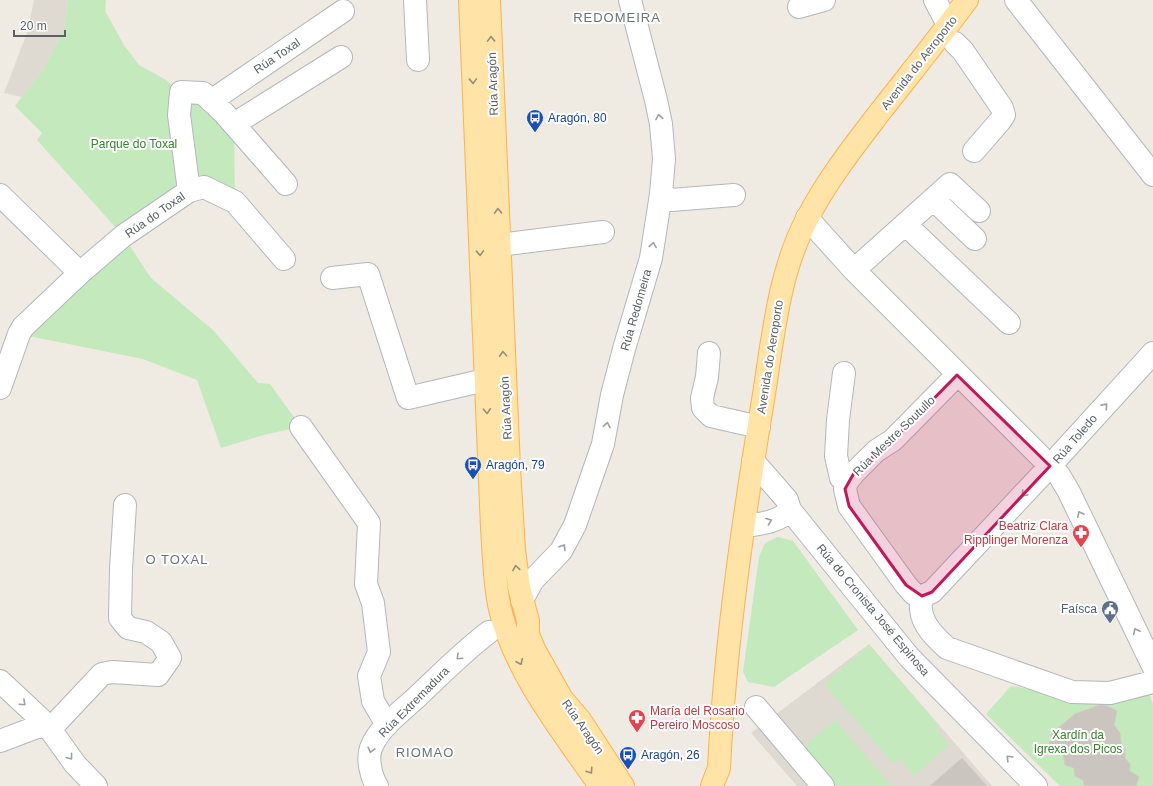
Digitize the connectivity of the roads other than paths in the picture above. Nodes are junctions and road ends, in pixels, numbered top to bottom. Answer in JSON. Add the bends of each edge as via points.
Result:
{"nodes":[{"id":1,"x":415,"y":0,"type":"edge"},
{"id":2,"x":470,"y":0,"type":"edge"},
{"id":3,"x":489,"y":0,"type":"edge"},
{"id":4,"x":630,"y":0,"type":"edge"},
{"id":5,"x":824,"y":0,"type":"edge"},
{"id":6,"x":935,"y":0,"type":"edge"},
{"id":7,"x":967,"y":0,"type":"edge"},
{"id":8,"x":1016,"y":0,"type":"edge"},
{"id":9,"x":799,"y":7,"type":"dead end"},
{"id":10,"x":343,"y":11,"type":"dead end"},
{"id":11,"x":952,"y":34,"type":"junction"},
{"id":12,"x":341,"y":57,"type":"dead end"},
{"id":13,"x":418,"y":60,"type":"dead end"},
{"id":14,"x":211,"y":101,"type":"junction"},
{"id":15,"x":234,"y":124,"type":"junction"},
{"id":16,"x":974,"y":151,"type":"dead end"},
{"id":17,"x":1153,"y":175,"type":"edge"},
{"id":18,"x":286,"y":184,"type":"dead end"},
{"id":19,"x":189,"y":191,"type":"junction"},
{"id":20,"x":661,"y":194,"type":"junction"},
{"id":21,"x":0,"y":195,"type":"edge"},
{"id":22,"x":734,"y":195,"type":"dead end"},
{"id":23,"x":933,"y":199,"type":"junction"},
{"id":24,"x":979,"y":211,"type":"dead end"},
{"id":25,"x":807,"y":218,"type":"junction"},
{"id":26,"x":905,"y":224,"type":"junction"},
{"id":27,"x":604,"y":232,"type":"dead end"},
{"id":28,"x":975,"y":239,"type":"dead end"},
{"id":29,"x":499,"y":245,"type":"junction"},
{"id":30,"x":284,"y":259,"type":"dead end"},
{"id":31,"x":854,"y":270,"type":"junction"},
{"id":32,"x":80,"y":273,"type":"junction"},
{"id":33,"x":332,"y":278,"type":"dead end"},
{"id":34,"x":1009,"y":323,"type":"dead end"},
{"id":35,"x":1153,"y":352,"type":"edge"},
{"id":36,"x":710,"y":353,"type":"dead end"},
{"id":37,"x":844,"y":373,"type":"dead end"},
{"id":38,"x":957,"y":375,"type":"junction"},
{"id":39,"x":485,"y":380,"type":"junction"},
{"id":40,"x":0,"y":388,"type":"edge"},
{"id":41,"x":301,"y":427,"type":"dead end"},
{"id":42,"x":759,"y":427,"type":"junction"},
{"id":43,"x":753,"y":461,"type":"junction"},
{"id":44,"x":1050,"y":466,"type":"junction"},
{"id":45,"x":847,"y":482,"type":"junction"},
{"id":46,"x":748,"y":500,"type":"junction"},
{"id":47,"x":785,"y":501,"type":"junction"},
{"id":48,"x":125,"y":505,"type":"dead end"},
{"id":49,"x":744,"y":526,"type":"junction"},
{"id":50,"x":922,"y":596,"type":"junction"},
{"id":51,"x":522,"y":600,"type":"junction"},
{"id":52,"x":497,"y":629,"type":"junction"},
{"id":53,"x":528,"y":634,"type":"junction"},
{"id":54,"x":1153,"y":666,"type":"edge"},
{"id":55,"x":0,"y":681,"type":"edge"},
{"id":56,"x":1153,"y":682,"type":"edge"},
{"id":57,"x":756,"y":707,"type":"dead end"},
{"id":58,"x":47,"y":725,"type":"junction"},
{"id":59,"x":387,"y":725,"type":"junction"},
{"id":60,"x":0,"y":741,"type":"edge"},
{"id":61,"x":722,"y":782,"type":"edge"},
{"id":62,"x":372,"y":784,"type":"edge"},
{"id":63,"x":96,"y":786,"type":"edge"},
{"id":64,"x":600,"y":786,"type":"edge"},
{"id":65,"x":623,"y":786,"type":"edge"},
{"id":66,"x":823,"y":786,"type":"edge"},
{"id":67,"x":1036,"y":786,"type":"edge"}],
"edges":[{"from":1,"to":13,"type":"street"},
{"from":2,"to":39,"type":"main road","name":"Rúa Aragón","one_way":true},
{"from":29,"to":3,"type":"main road","name":"Rúa Aragón","one_way":true},
{"from":20,"to":4,"type":"street","name":"Rúa Redomeira","one_way":true,"via":[[664,159],[661,124]]},
{"from":5,"to":9,"type":"street"},
{"from":6,"to":11,"type":"street"},
{"from":7,"to":11,"type":"main road","name":"Avenida do Aeroporto"},
{"from":8,"to":17,"type":"street"},
{"from":10,"to":14,"type":"street","name":"Rúa Toxal"},
{"from":11,"to":16,"type":"street","via":[[998,101],[1004,115]]},
{"from":11,"to":25,"type":"main road","name":"Avenida do Aeroporto","via":[[847,155]]},
{"from":12,"to":15,"type":"street"},
{"from":14,"to":15,"type":"street"},
{"from":14,"to":19,"type":"street","via":[[203,93],[181,92],[179,115]]},
{"from":15,"to":18,"type":"street"},
{"from":19,"to":30,"type":"street","name":"Rúa do Toxal","via":[[204,187],[235,202]]},
{"from":19,"to":32,"type":"street","name":"Rúa do Toxal","via":[[123,236]]},
{"from":20,"to":22,"type":"street","via":[[671,200]]},
{"from":51,"to":20,"type":"street","name":"Rúa Redomeira","one_way":true,"via":[[533,580],[562,551],[575,525],[600,452],[624,349],[651,258]]},
{"from":21,"to":32,"type":"street"},
{"from":23,"to":24,"type":"street","via":[[950,184]]},
{"from":23,"to":26,"type":"street"},
{"from":23,"to":28,"type":"street"},
{"from":25,"to":31,"type":"street"},
{"from":25,"to":42,"type":"main road","name":"Avenida do Aeroporto","via":[[795,243],[781,293]]},
{"from":26,"to":31,"type":"street"},
{"from":26,"to":34,"type":"street"},
{"from":27,"to":29,"type":"street"},
{"from":51,"to":29,"type":"main road","name":"Rúa Aragón","one_way":true,"via":[[514,550]]},
{"from":31,"to":38,"type":"street"},
{"from":32,"to":40,"type":"street","name":"Rúa do Toxal","via":[[23,327]]},
{"from":33,"to":39,"type":"street","name":"Rúa Aragón","via":[[368,274],[408,398]]},
{"from":44,"to":35,"type":"street","name":"Rúa Toledo","one_way":true},
{"from":36,"to":42,"type":"street","via":[[702,398],[703,408],[711,416]]},
{"from":37,"to":45,"type":"street","via":[[836,456],[841,478]]},
{"from":38,"to":44,"type":"street"},
{"from":38,"to":45,"type":"street","name":"Rúa Mestre Soutullo","via":[[893,440],[876,451]]},
{"from":39,"to":52,"type":"main road","name":"Rúa Aragón","one_way":true,"via":[[498,598]]},
{"from":41,"to":59,"type":"street","via":[[369,523],[366,584],[373,603],[379,652],[369,676],[373,701]]},
{"from":42,"to":43,"type":"main road","name":"Avenida do Aeroporto"},
{"from":43,"to":46,"type":"main road","name":"Avenida do Aeroporto"},
{"from":43,"to":47,"type":"street","name":"Rúa do Cronista José Espinosa"},
{"from":44,"to":50,"type":"street","one_way":true,"via":[[932,592]]},
{"from":54,"to":44,"type":"street","name":"Rúa Toledo","one_way":true,"via":[[1069,492]]},
{"from":45,"to":50,"type":"street","name":"Rúa Mestre Soutullo","via":[[849,506],[906,585],[914,594]]},
{"from":46,"to":47,"type":"street"},
{"from":46,"to":49,"type":"main road","name":"Avenida do Aeroporto"},
{"from":49,"to":47,"type":"street","one_way":true,"via":[[762,524],[781,517]]},
{"from":67,"to":47,"type":"street","name":"Rúa do Cronista José Espinosa","one_way":true,"via":[[909,657]]},
{"from":48,"to":58,"type":"street","via":[[120,569],[120,618],[128,628],[146,632],[161,642],[170,658],[158,675],[112,672],[102,674],[54,725]]},
{"from":49,"to":61,"type":"main road","name":"Avenida do Aeroporto","via":[[727,649]]},
{"from":50,"to":56,"type":"street","via":[[924,620],[947,648],[1072,692],[1110,693]]},
{"from":51,"to":53,"type":"main road","name":"Rúa Aragón","via":[[528,621]]},
{"from":52,"to":53,"type":"main road","via":[[515,625]]},
{"from":52,"to":59,"type":"street","name":"Rúa Extremadura","one_way":true,"via":[[472,645]]},
{"from":52,"to":64,"type":"main road","name":"Rúa Aragón","one_way":true},
{"from":53,"to":65,"type":"main road","name":"Rúa Aragón","via":[[562,699],[580,720]]},
{"from":55,"to":58,"type":"street","one_way":true},
{"from":57,"to":66,"type":"street"},
{"from":58,"to":60,"type":"street"},
{"from":58,"to":63,"type":"street","one_way":true,"via":[[75,764]]},
{"from":59,"to":62,"type":"street","name":"Rúa Extremadura","one_way":true,"via":[[370,750]]}]}
